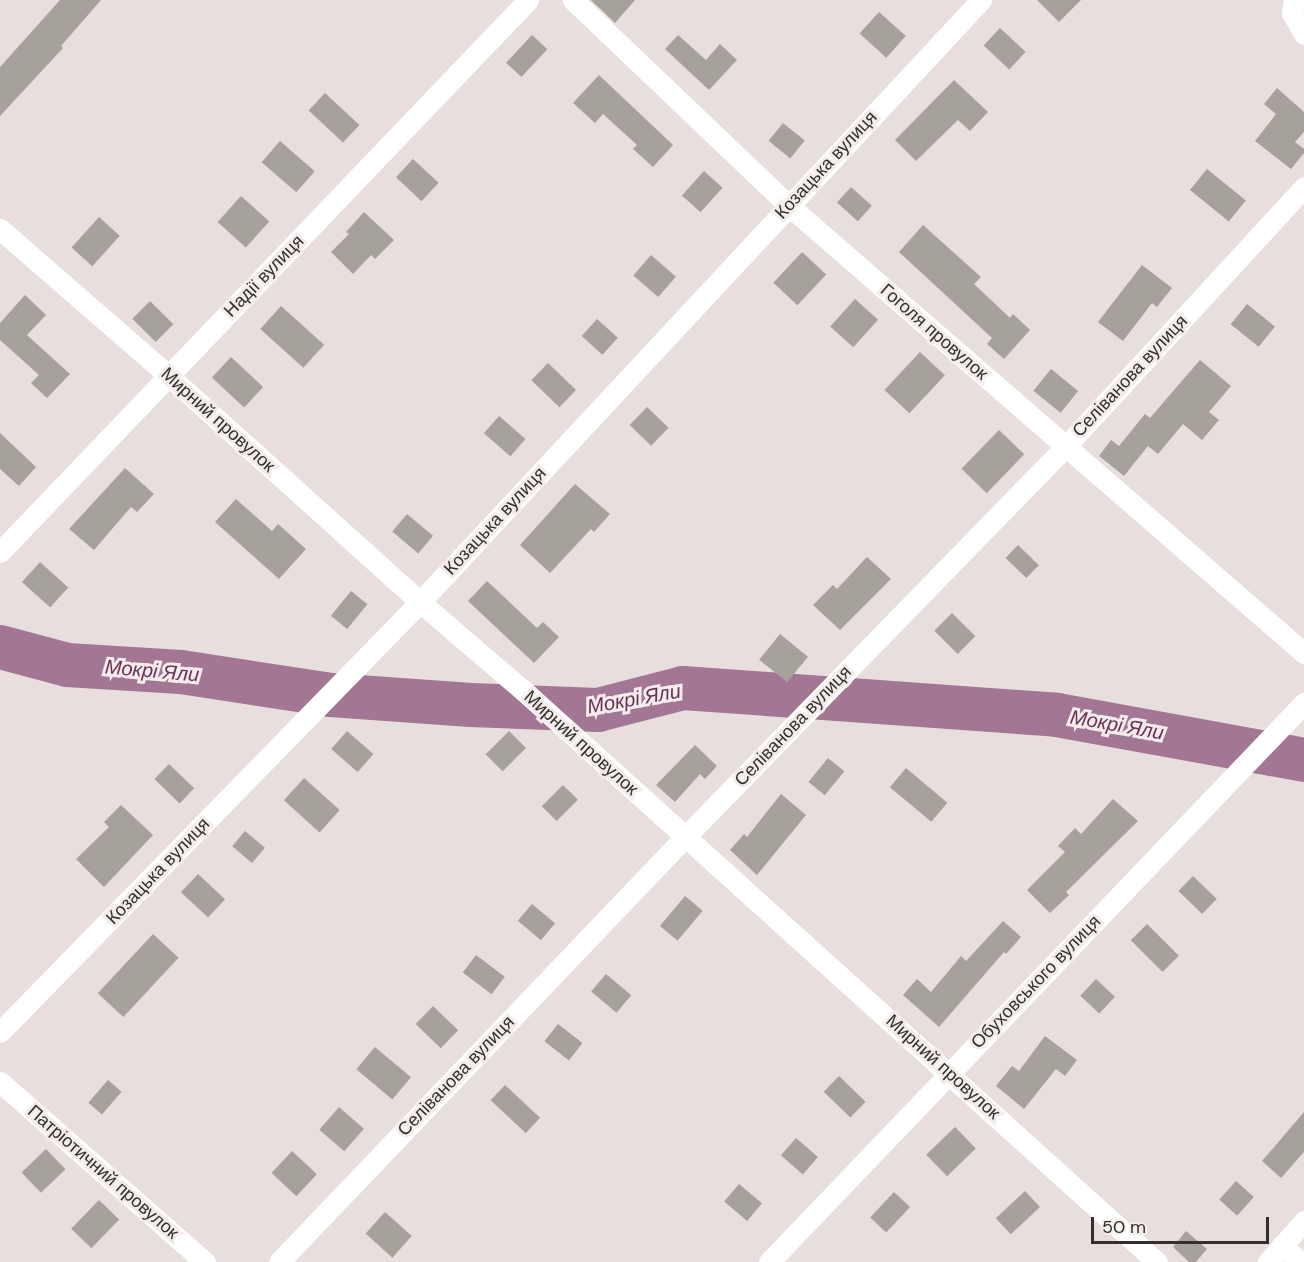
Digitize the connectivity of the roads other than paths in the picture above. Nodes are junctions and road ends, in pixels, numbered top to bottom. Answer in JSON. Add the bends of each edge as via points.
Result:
{"nodes":[{"id":1,"x":528,"y":0,"type":"edge"},
{"id":2,"x":573,"y":0,"type":"edge"},
{"id":3,"x":981,"y":0,"type":"edge"},
{"id":4,"x":1294,"y":0,"type":"edge"},
{"id":5,"x":1304,"y":34,"type":"edge"},
{"id":6,"x":1304,"y":187,"type":"edge"},
{"id":7,"x":788,"y":205,"type":"junction"},
{"id":8,"x":0,"y":229,"type":"edge"},
{"id":9,"x":168,"y":375,"type":"junction"},
{"id":10,"x":1066,"y":446,"type":"junction"},
{"id":11,"x":0,"y":552,"type":"edge"},
{"id":12,"x":420,"y":602,"type":"junction"},
{"id":13,"x":1304,"y":653,"type":"edge"},
{"id":14,"x":1304,"y":703,"type":"edge"},
{"id":15,"x":685,"y":837,"type":"junction"},
{"id":16,"x":0,"y":1032,"type":"edge"},
{"id":17,"x":950,"y":1073,"type":"junction"},
{"id":18,"x":0,"y":1082,"type":"edge"},
{"id":19,"x":1304,"y":1221,"type":"edge"},
{"id":20,"x":1282,"y":1245,"type":"junction"},
{"id":21,"x":205,"y":1262,"type":"edge"},
{"id":22,"x":279,"y":1262,"type":"edge"},
{"id":23,"x":769,"y":1262,"type":"edge"},
{"id":24,"x":1157,"y":1262,"type":"edge"},
{"id":25,"x":1268,"y":1262,"type":"edge"},
{"id":26,"x":1300,"y":1262,"type":"edge"}],
"edges":[{"from":1,"to":9,"type":"street","name":"Надії вулиця"},
{"from":2,"to":7,"type":"street","name":"Гоголя провулок"},
{"from":3,"to":7,"type":"street","name":"Козацька вулиця"},
{"from":4,"to":5,"type":"street","via":[[1292,13]]},
{"from":6,"to":10,"type":"street","name":"Селіванова вулиця"},
{"from":7,"to":10,"type":"street","name":"Гоголя провулок"},
{"from":7,"to":12,"type":"street","name":"Козацька вулиця"},
{"from":8,"to":9,"type":"street","name":"Мирний провулок"},
{"from":9,"to":11,"type":"street","name":"Надії вулиця"},
{"from":9,"to":12,"type":"street","name":"Мирний провулок"},
{"from":10,"to":13,"type":"street","name":"Гоголя провулок"},
{"from":10,"to":15,"type":"street","name":"Селіванова вулиця"},
{"from":12,"to":15,"type":"street","name":"Мирний провулок"},
{"from":12,"to":16,"type":"street","name":"Козацька вулиця"},
{"from":14,"to":17,"type":"street","name":"Обуховського вулиця"},
{"from":15,"to":17,"type":"street","name":"Мирний провулок"},
{"from":15,"to":22,"type":"street","name":"Селіванова вулиця"},
{"from":17,"to":23,"type":"street","name":"Обуховського вулиця"},
{"from":17,"to":24,"type":"street","name":"Мирний провулок"},
{"from":18,"to":21,"type":"street","name":"Патріотичний провулок"},
{"from":19,"to":20,"type":"street"},
{"from":20,"to":25,"type":"street"},
{"from":20,"to":26,"type":"street"}]}
